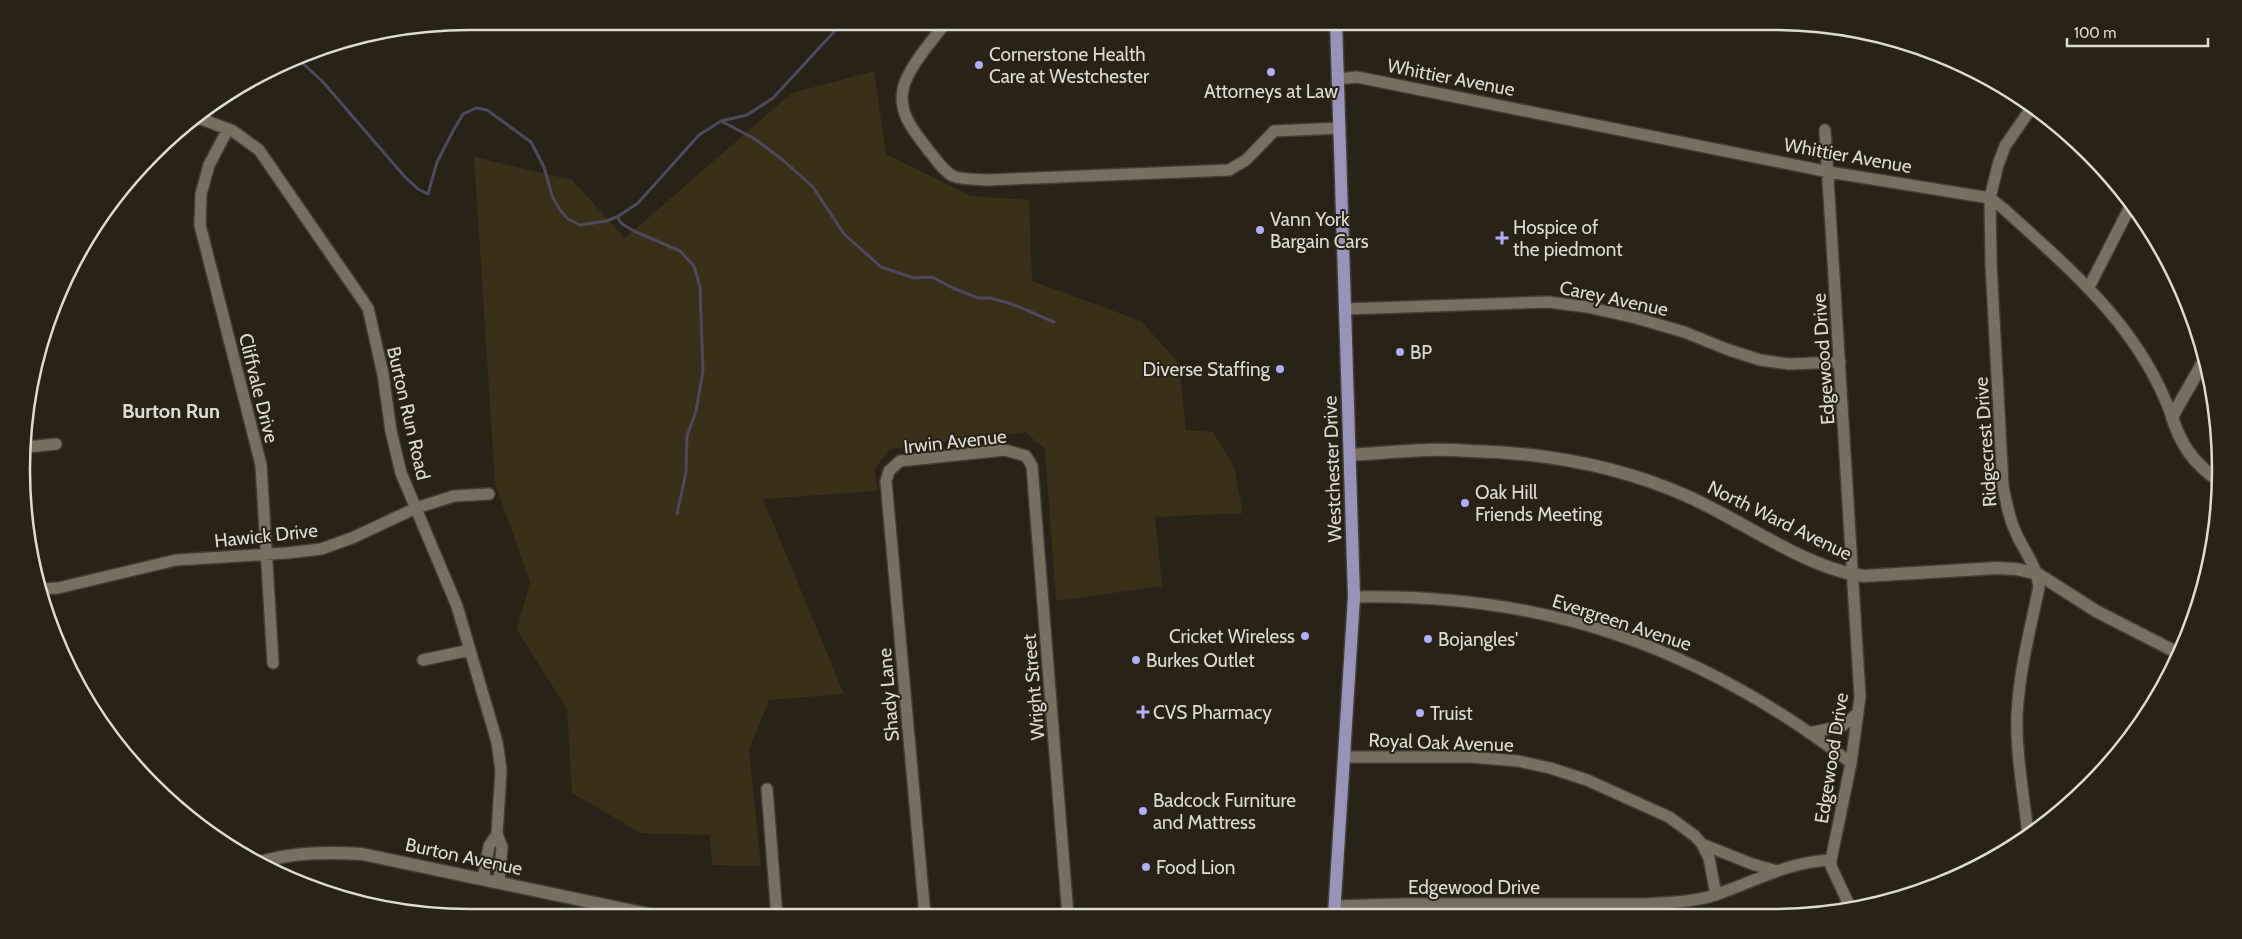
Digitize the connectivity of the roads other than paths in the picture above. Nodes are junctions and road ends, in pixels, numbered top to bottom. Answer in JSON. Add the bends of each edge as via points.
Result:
{"nodes":[{"id":1,"x":940,"y":30,"type":"edge"},
{"id":2,"x":1336,"y":30,"type":"edge"},
{"id":3,"x":1338,"y":78,"type":"junction"},
{"id":4,"x":2028,"y":112,"type":"edge"},
{"id":5,"x":204,"y":120,"type":"edge"},
{"id":6,"x":1340,"y":128,"type":"junction"},
{"id":7,"x":228,"y":129,"type":"junction"},
{"id":8,"x":1826,"y":130,"type":"dead end"},
{"id":9,"x":1829,"y":172,"type":"junction"},
{"id":10,"x":1990,"y":198,"type":"junction"},
{"id":11,"x":2128,"y":211,"type":"edge"},
{"id":12,"x":2089,"y":288,"type":"junction"},
{"id":13,"x":1346,"y":309,"type":"junction"},
{"id":14,"x":1840,"y":362,"type":"junction"},
{"id":15,"x":2200,"y":368,"type":"edge"},
{"id":16,"x":2172,"y":418,"type":"junction"},
{"id":17,"x":56,"y":444,"type":"dead end"},
{"id":18,"x":31,"y":447,"type":"edge"},
{"id":19,"x":1351,"y":455,"type":"junction"},
{"id":20,"x":1026,"y":456,"type":"joint"},
{"id":21,"x":889,"y":471,"type":"joint"},
{"id":22,"x":2212,"y":476,"type":"edge"},
{"id":23,"x":489,"y":494,"type":"dead end"},
{"id":24,"x":416,"y":508,"type":"junction"},
{"id":25,"x":266,"y":554,"type":"junction"},
{"id":26,"x":2038,"y":574,"type":"junction"},
{"id":27,"x":1852,"y":575,"type":"junction"},
{"id":28,"x":47,"y":589,"type":"edge"},
{"id":29,"x":1354,"y":597,"type":"junction"},
{"id":30,"x":470,"y":650,"type":"junction"},
{"id":31,"x":2173,"y":651,"type":"edge"},
{"id":32,"x":422,"y":660,"type":"dead end"},
{"id":33,"x":273,"y":663,"type":"dead end"},
{"id":34,"x":1858,"y":713,"type":"junction"},
{"id":35,"x":1810,"y":733,"type":"junction"},
{"id":36,"x":1345,"y":757,"type":"junction"},
{"id":37,"x":1852,"y":763,"type":"junction"},
{"id":38,"x":767,"y":789,"type":"dead end"},
{"id":39,"x":2027,"y":828,"type":"edge"},
{"id":40,"x":497,"y":834,"type":"junction"},
{"id":41,"x":1702,"y":844,"type":"junction"},
{"id":42,"x":268,"y":860,"type":"edge"},
{"id":43,"x":1831,"y":860,"type":"junction"},
{"id":44,"x":1777,"y":871,"type":"junction"},
{"id":45,"x":483,"y":879,"type":"junction"},
{"id":46,"x":500,"y":882,"type":"junction"},
{"id":47,"x":1716,"y":895,"type":"junction"},
{"id":48,"x":1848,"y":902,"type":"edge"},
{"id":49,"x":596,"y":903,"type":"junction"},
{"id":50,"x":596,"y":909,"type":"edge"},
{"id":51,"x":624,"y":909,"type":"edge"},
{"id":52,"x":776,"y":909,"type":"edge"},
{"id":53,"x":924,"y":909,"type":"edge"},
{"id":54,"x":1067,"y":909,"type":"edge"},
{"id":55,"x":1335,"y":909,"type":"edge"},
{"id":56,"x":1354,"y":909,"type":"edge"}],
"edges":[{"from":1,"to":6,"type":"street","via":[[910,72],[903,89],[902,104],[907,122],[939,164],[951,175],[962,179],[1229,170],[1246,160],[1274,131]]},
{"from":2,"to":3,"type":"main road","name":"Westchester Drive"},
{"from":3,"to":6,"type":"main road","name":"Westchester Drive"},
{"from":3,"to":9,"type":"street","name":"Whittier Avenue","via":[[1357,77]]},
{"from":4,"to":10,"type":"street","name":"Ridgecrest Drive","via":[[2005,146]]},
{"from":5,"to":7,"type":"street","name":"Burton Run Road"},
{"from":6,"to":13,"type":"main road","name":"Westchester Drive"},
{"from":7,"to":24,"type":"street","name":"Burton Run Road","via":[[259,150],[368,308],[401,473]]},
{"from":7,"to":25,"type":"street","name":"Cliffvale Drive","via":[[209,165],[201,194],[200,225],[261,465]]},
{"from":8,"to":9,"type":"street","name":"Edgewood Drive"},
{"from":9,"to":10,"type":"street","name":"Whittier Avenue"},
{"from":9,"to":14,"type":"street","name":"Edgewood Drive"},
{"from":10,"to":12,"type":"street"},
{"from":10,"to":26,"type":"street","name":"Ridgecrest Drive","via":[[2003,486],[2016,534]]},
{"from":11,"to":12,"type":"street"},
{"from":12,"to":16,"type":"street","via":[[2135,342]]},
{"from":13,"to":14,"type":"street","name":"Carey Avenue","via":[[1548,302],[1636,318],[1760,360],[1788,364]]},
{"from":13,"to":19,"type":"main road","name":"Westchester Drive"},
{"from":14,"to":27,"type":"street","name":"Edgewood Drive"},
{"from":15,"to":16,"type":"street"},
{"from":16,"to":22,"type":"street","via":[[2187,452]]},
{"from":17,"to":18,"type":"street"},
{"from":19,"to":27,"type":"street","name":"North Ward Avenue","via":[[1428,449],[1513,452],[1548,456],[1624,473],[1687,496],[1814,560]]},
{"from":19,"to":29,"type":"main road","name":"Westchester Drive"},
{"from":20,"to":21,"type":"street","name":"Irwin Avenue","via":[[1005,450],[900,462]]},
{"from":20,"to":54,"type":"street","name":"Wright Street","via":[[1032,466],[1034,481]]},
{"from":21,"to":53,"type":"street","name":"Shady Lane","via":[[886,481]]},
{"from":23,"to":24,"type":"street","name":"Hawick Drive","via":[[454,496]]},
{"from":24,"to":25,"type":"street","name":"Hawick Drive","via":[[321,549]]},
{"from":24,"to":30,"type":"street","name":"Burton Run Road","via":[[457,606]]},
{"from":25,"to":28,"type":"street","name":"Hawick Drive","via":[[176,560]]},
{"from":25,"to":33,"type":"street","name":"Cliffvale Drive"},
{"from":26,"to":27,"type":"street","name":"North Ward Avenue","via":[[1998,568]]},
{"from":26,"to":31,"type":"street","name":"North Ward Avenue","via":[[2096,611]]},
{"from":26,"to":39,"type":"street","via":[[2039,587],[2021,672],[2017,717]]},
{"from":27,"to":34,"type":"street","name":"Edgewood Drive","via":[[1860,697]]},
{"from":29,"to":35,"type":"street","name":"Evergreen Avenue","via":[[1472,602],[1544,614],[1600,629],[1646,644],[1701,668]]},
{"from":29,"to":36,"type":"main road","name":"Westchester Drive"},
{"from":30,"to":32,"type":"street"},
{"from":30,"to":40,"type":"street","name":"Burton Run Road","via":[[497,742],[501,770]]},
{"from":34,"to":35,"type":"street","via":[[1842,726]]},
{"from":34,"to":37,"type":"street","name":"Edgewood Drive"},
{"from":35,"to":37,"type":"street","name":"Evergreen Avenue"},
{"from":36,"to":41,"type":"street","name":"Royal Oak Avenue","via":[[1470,757],[1518,761],[1550,768],[1587,780],[1669,818]]},
{"from":36,"to":55,"type":"main road","name":"Westchester Drive"},
{"from":37,"to":43,"type":"street","name":"Edgewood Drive"},
{"from":38,"to":52,"type":"street"},
{"from":40,"to":45,"type":"street","name":"Burton Run Road","via":[[489,846]]},
{"from":40,"to":46,"type":"street","name":"Burton Run Road","via":[[502,847]]},
{"from":41,"to":44,"type":"street"},
{"from":41,"to":47,"type":"street","name":"Royal Oak Avenue","via":[[1713,871]]},
{"from":42,"to":45,"type":"street","name":"Burton Avenue","via":[[289,855],[362,854]]},
{"from":43,"to":44,"type":"street","name":"Edgewood Drive","via":[[1818,860]]},
{"from":43,"to":48,"type":"street"},
{"from":44,"to":47,"type":"street","name":"Edgewood Drive"},
{"from":45,"to":46,"type":"street","name":"Burton Avenue"},
{"from":46,"to":49,"type":"street","name":"Burton Avenue"},
{"from":47,"to":56,"type":"street","name":"Edgewood Drive","via":[[1609,906],[1402,904]]},
{"from":49,"to":50,"type":"street"},
{"from":49,"to":51,"type":"street","name":"Burton Avenue"}]}
